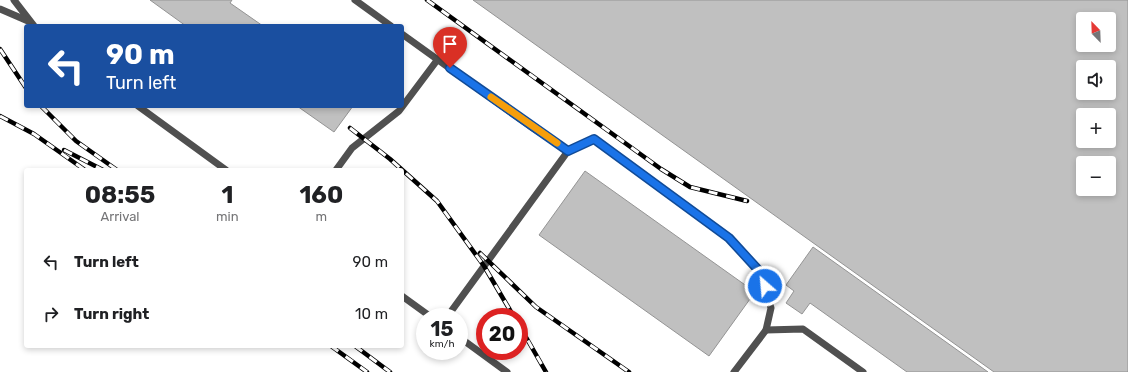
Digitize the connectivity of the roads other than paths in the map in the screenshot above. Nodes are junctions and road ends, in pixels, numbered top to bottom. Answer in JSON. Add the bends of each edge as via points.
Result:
{"nodes":[{"id":1,"x":14,"y":0,"type":"edge"},
{"id":2,"x":355,"y":0,"type":"edge"},
{"id":3,"x":0,"y":9,"type":"edge"},
{"id":4,"x":32,"y":24,"type":"edge"},
{"id":5,"x":388,"y":24,"type":"edge"},
{"id":6,"x":404,"y":35,"type":"edge"},
{"id":7,"x":438,"y":59,"type":"junction"},
{"id":8,"x":404,"y":105,"type":"edge"},
{"id":9,"x":141,"y":108,"type":"edge"},
{"id":10,"x":402,"y":108,"type":"edge"},
{"id":11,"x":568,"y":151,"type":"junction"},
{"id":12,"x":223,"y":168,"type":"edge"},
{"id":13,"x":337,"y":168,"type":"edge"},
{"id":14,"x":404,"y":297,"type":"edge"},
{"id":15,"x":419,"y":308,"type":"edge"},
{"id":16,"x":454,"y":308,"type":"edge"},
{"id":17,"x":766,"y":330,"type":"junction"},
{"id":18,"x":468,"y":344,"type":"edge"},
{"id":19,"x":507,"y":372,"type":"edge"},
{"id":20,"x":734,"y":372,"type":"edge"},
{"id":21,"x":863,"y":372,"type":"edge"}],
"edges":[{"from":1,"to":4,"type":"lane"},
{"from":2,"to":5,"type":"lane"},
{"from":3,"to":4,"type":"lane"},
{"from":6,"to":7,"type":"lane"},
{"from":7,"to":8,"type":"lane"},
{"from":7,"to":11,"type":"lane"},
{"from":9,"to":12,"type":"lane"},
{"from":10,"to":13,"type":"lane","via":[[352,148]]},
{"from":11,"to":16,"type":"lane"},
{"from":11,"to":17,"type":"lane","via":[[594,139],[729,238],[762,274],[771,308]]},
{"from":14,"to":15,"type":"lane"},
{"from":17,"to":20,"type":"lane"},
{"from":17,"to":21,"type":"lane","via":[[803,329]]},
{"from":18,"to":19,"type":"lane"}]}
